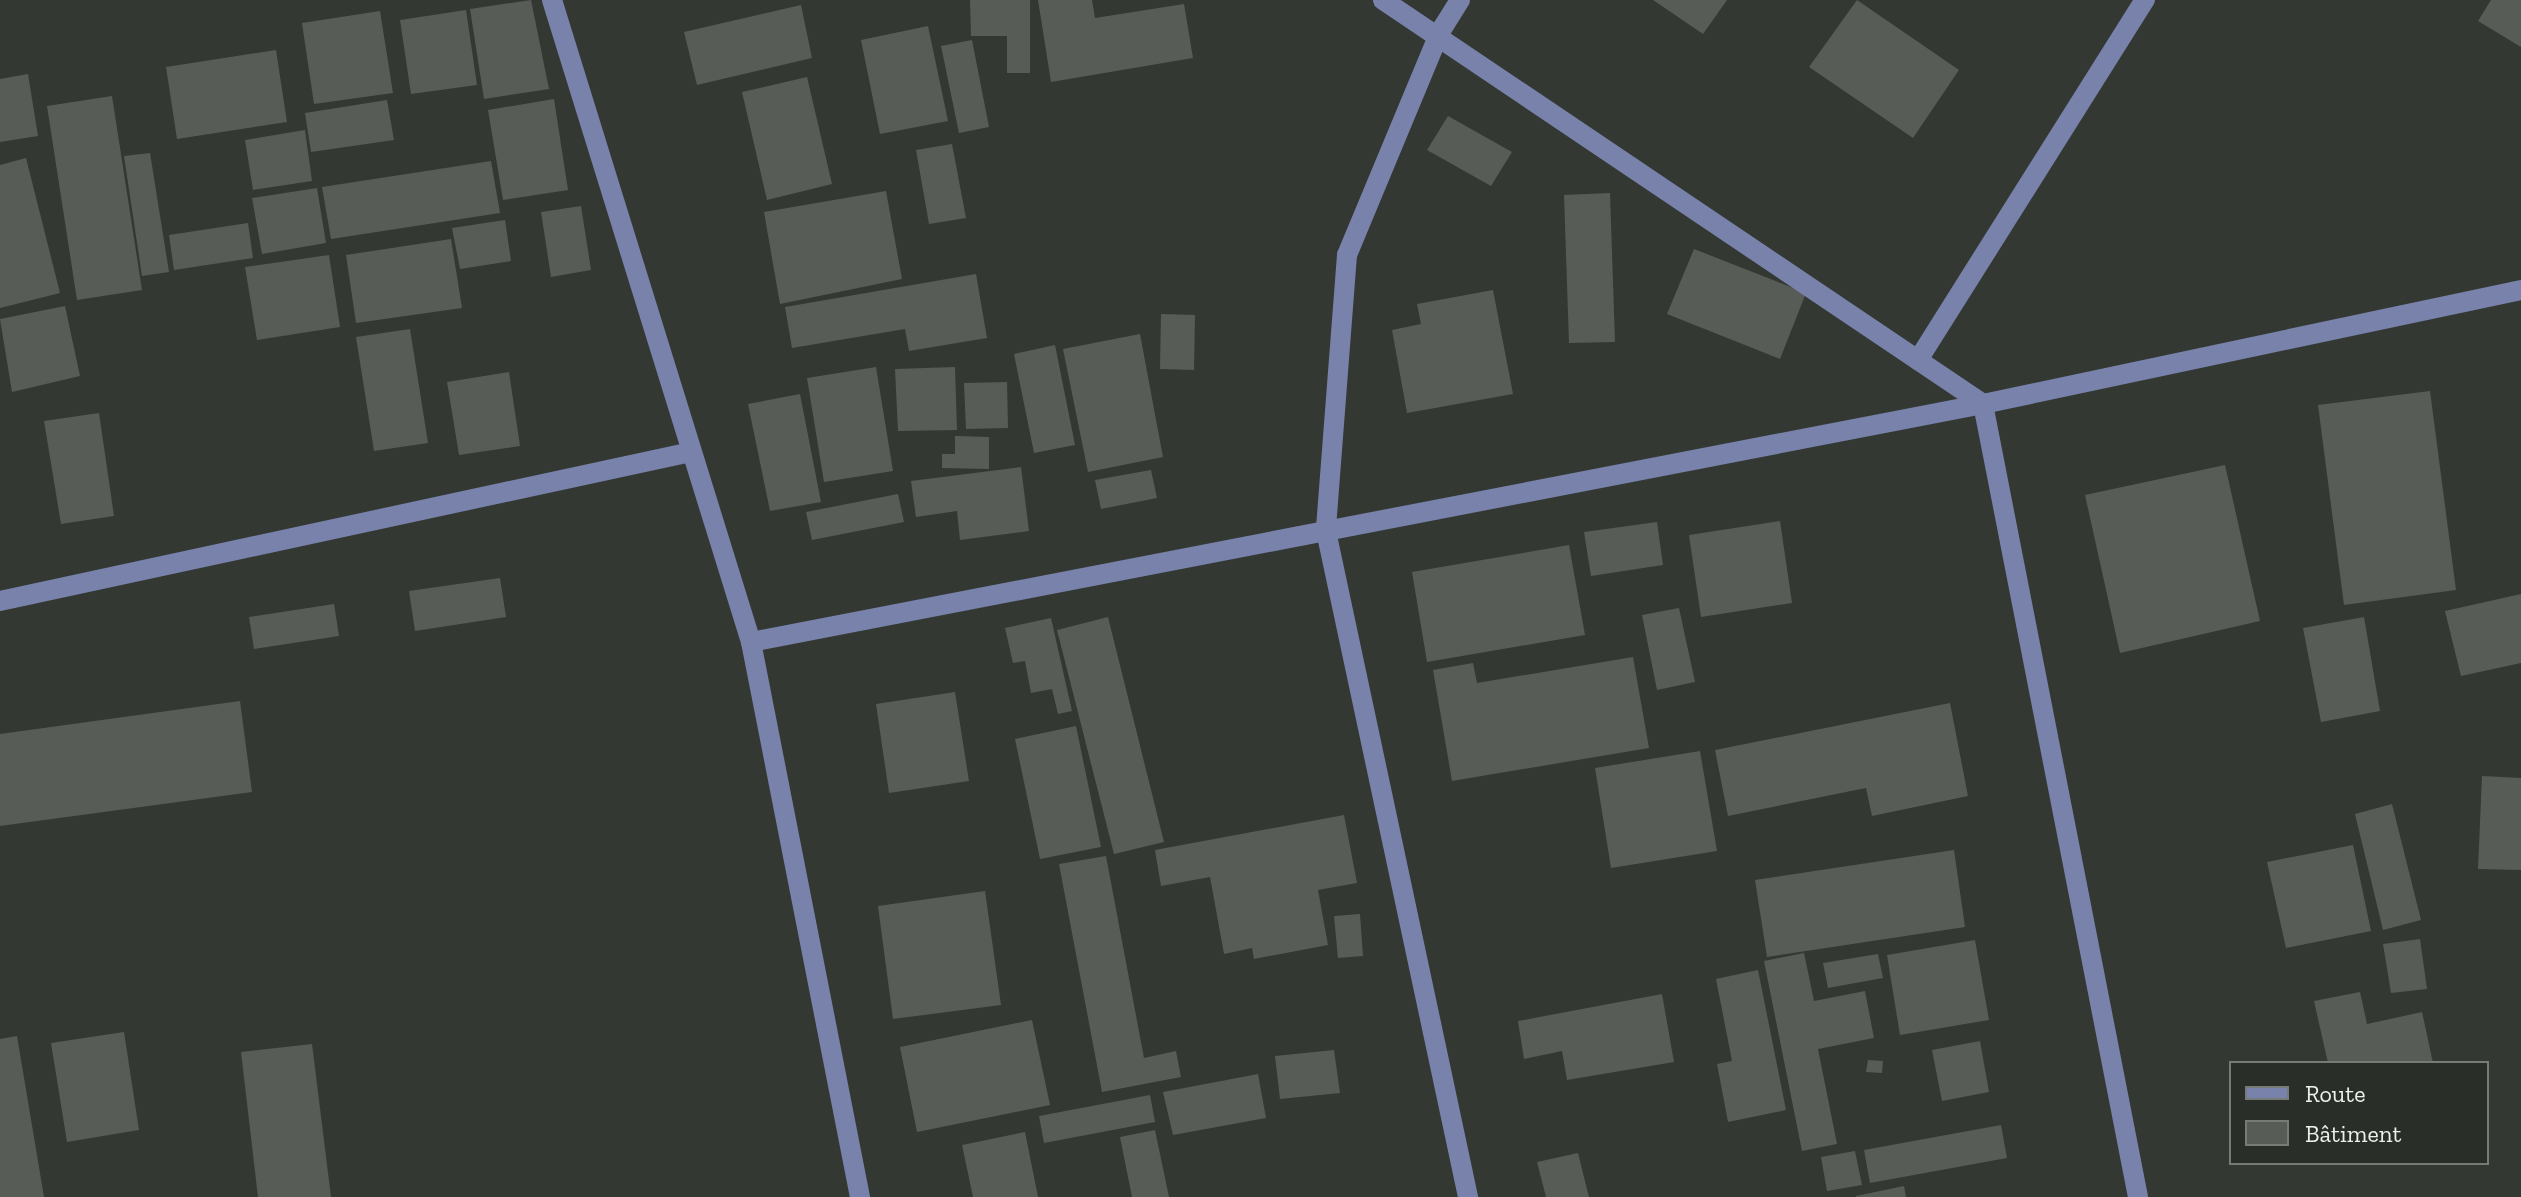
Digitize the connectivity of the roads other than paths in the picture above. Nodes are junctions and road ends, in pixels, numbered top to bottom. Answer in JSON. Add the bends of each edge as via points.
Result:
{"nodes":[{"id":1,"x":552,"y":0,"type":"edge"},
{"id":2,"x":1383,"y":0,"type":"edge"},
{"id":3,"x":1460,"y":0,"type":"edge"},
{"id":4,"x":2145,"y":0,"type":"edge"},
{"id":5,"x":1439,"y":34,"type":"junction"},
{"id":6,"x":2521,"y":290,"type":"edge"},
{"id":7,"x":1918,"y":360,"type":"junction"},
{"id":8,"x":1983,"y":404,"type":"junction"},
{"id":9,"x":691,"y":452,"type":"junction"},
{"id":10,"x":1326,"y":531,"type":"junction"},
{"id":11,"x":0,"y":601,"type":"edge"},
{"id":12,"x":751,"y":642,"type":"junction"},
{"id":13,"x":860,"y":1197,"type":"edge"},
{"id":14,"x":1468,"y":1197,"type":"edge"},
{"id":15,"x":2138,"y":1197,"type":"edge"}],
"edges":[{"from":1,"to":9,"type":"street"},
{"from":2,"to":5,"type":"street"},
{"from":3,"to":5,"type":"street"},
{"from":4,"to":7,"type":"street"},
{"from":5,"to":7,"type":"street"},
{"from":5,"to":10,"type":"street","via":[[1347,255]]},
{"from":6,"to":8,"type":"street"},
{"from":7,"to":8,"type":"street"},
{"from":8,"to":10,"type":"street"},
{"from":8,"to":15,"type":"street"},
{"from":9,"to":11,"type":"street"},
{"from":9,"to":12,"type":"street"},
{"from":10,"to":12,"type":"street"},
{"from":10,"to":14,"type":"street"},
{"from":12,"to":13,"type":"street"}]}
